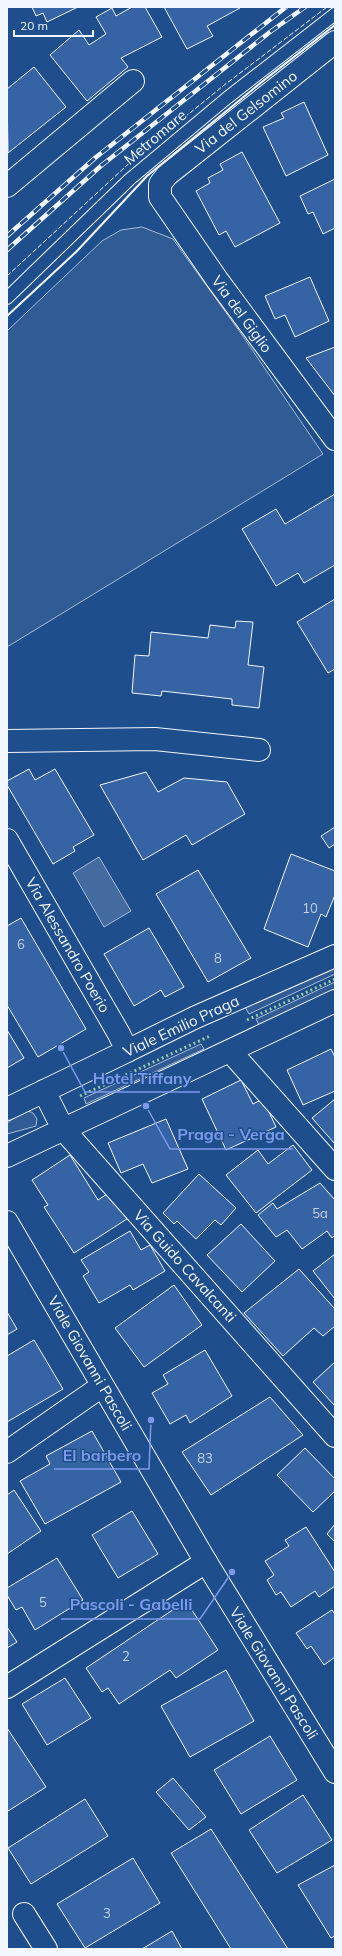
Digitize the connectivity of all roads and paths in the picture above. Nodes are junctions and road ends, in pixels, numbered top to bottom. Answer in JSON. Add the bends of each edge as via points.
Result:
{"nodes":[{"id":1,"x":335,"y":14,"type":"edge"},
{"id":2,"x":335,"y":42,"type":"edge"},
{"id":3,"x":133,"y":81,"type":"dead end"},
{"id":4,"x":160,"y":184,"type":"joint"},
{"id":5,"x":7,"y":186,"type":"edge"},
{"id":6,"x":7,"y":298,"type":"edge"},
{"id":7,"x":333,"y":431,"type":"edge"},
{"id":8,"x":7,"y":741,"type":"edge"},
{"id":9,"x":259,"y":750,"type":"dead end"},
{"id":10,"x":7,"y":840,"type":"edge"},
{"id":11,"x":335,"y":956,"type":"edge"},
{"id":12,"x":335,"y":1001,"type":"edge"},
{"id":13,"x":127,"y":1051,"type":"junction"},
{"id":14,"x":230,"y":1051,"type":"junction"},
{"id":15,"x":44,"y":1091,"type":"junction"},
{"id":16,"x":7,"y":1109,"type":"edge"},
{"id":17,"x":63,"y":1129,"type":"junction"},
{"id":18,"x":7,"y":1156,"type":"edge"},
{"id":19,"x":335,"y":1169,"type":"edge"},
{"id":20,"x":9,"y":1230,"type":"edge"},
{"id":21,"x":102,"y":1386,"type":"junction"},
{"id":22,"x":335,"y":1436,"type":"edge"},
{"id":23,"x":7,"y":1452,"type":"edge"},
{"id":24,"x":206,"y":1562,"type":"junction"},
{"id":25,"x":7,"y":1688,"type":"edge"},
{"id":26,"x":335,"y":1772,"type":"edge"},
{"id":27,"x":24,"y":1914,"type":"dead end"},
{"id":28,"x":46,"y":1949,"type":"edge"}],
"edges":[{"from":1,"to":6,"type":"lane","name":"Metromare","via":[[227,98],[130,179]]},
{"from":2,"to":4,"type":"street","name":"Via del Gelsomino","via":[[167,175]]},
{"from":3,"to":5,"type":"street"},
{"from":4,"to":7,"type":"street","name":"Via del Giglio","via":[[160,197],[180,228],[295,386]]},
{"from":8,"to":9,"type":"street","via":[[155,739]]},
{"from":10,"to":13,"type":"street","name":"Via Alessandro Poerio","via":[[116,1027]]},
{"from":11,"to":13,"type":"street","name":"Viale Emilio Praga","via":[[196,1017]]},
{"from":12,"to":14,"type":"street"},
{"from":13,"to":15,"type":"street","name":"Viale Emilio Praga"},
{"from":14,"to":17,"type":"street"},
{"from":14,"to":19,"type":"street"},
{"from":15,"to":16,"type":"street","name":"Viale Emilio Praga"},
{"from":15,"to":17,"type":"street","name":"Via Guido Cavalcanti"},
{"from":17,"to":18,"type":"street"},
{"from":17,"to":22,"type":"street","name":"Via Guido Cavalcanti"},
{"from":20,"to":21,"type":"street","name":"Viale Giovanni Pascoli"},
{"from":21,"to":23,"type":"street"},
{"from":21,"to":24,"type":"street","name":"Viale Giovanni Pascoli"},
{"from":24,"to":25,"type":"street"},
{"from":24,"to":26,"type":"street","name":"Viale Giovanni Pascoli"},
{"from":27,"to":28,"type":"street"}]}
